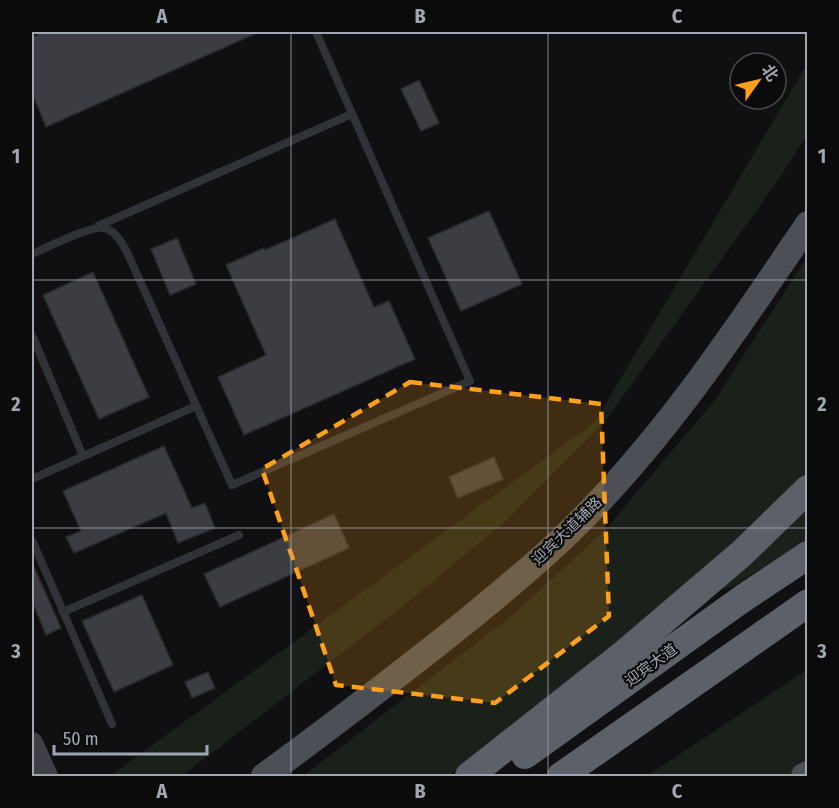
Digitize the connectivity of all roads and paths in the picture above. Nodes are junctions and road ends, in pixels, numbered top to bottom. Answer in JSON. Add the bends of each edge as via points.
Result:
{"nodes":[{"id":1,"x":316,"y":32,"type":"edge"},
{"id":2,"x":352,"y":114,"type":"junction"},
{"id":3,"x":807,"y":224,"type":"edge"},
{"id":4,"x":95,"y":227,"type":"junction"},
{"id":5,"x":32,"y":254,"type":"edge"},
{"id":6,"x":32,"y":335,"type":"edge"},
{"id":7,"x":196,"y":405,"type":"junction"},
{"id":8,"x":83,"y":456,"type":"junction"},
{"id":9,"x":32,"y":479,"type":"edge"},
{"id":10,"x":807,"y":489,"type":"edge"},
{"id":11,"x":239,"y":535,"type":"dead end"},
{"id":12,"x":32,"y":540,"type":"edge"},
{"id":13,"x":807,"y":555,"type":"edge"},
{"id":14,"x":807,"y":603,"type":"edge"},
{"id":15,"x":63,"y":612,"type":"junction"},
{"id":16,"x":807,"y":623,"type":"edge"},
{"id":17,"x":112,"y":724,"type":"dead end"},
{"id":18,"x":32,"y":743,"type":"edge"},
{"id":19,"x":589,"y":756,"type":"junction"},
{"id":20,"x":807,"y":774,"type":"edge"},
{"id":21,"x":47,"y":777,"type":"edge"},
{"id":22,"x":264,"y":777,"type":"edge"},
{"id":23,"x":469,"y":777,"type":"edge"},
{"id":24,"x":495,"y":777,"type":"edge"},
{"id":25,"x":561,"y":777,"type":"edge"},
{"id":26,"x":804,"y":777,"type":"edge"}],
"edges":[{"from":1,"to":2,"type":"lane"},
{"from":2,"to":4,"type":"lane"},
{"from":2,"to":7,"type":"lane","via":[[470,381],[231,485]]},
{"from":3,"to":22,"type":"main road","name":"迎宾大道辅路","via":[[715,360],[642,454],[566,535],[453,631]]},
{"from":4,"to":5,"type":"lane"},
{"from":4,"to":7,"type":"lane","via":[[106,228],[117,236],[127,252]]},
{"from":6,"to":8,"type":"lane"},
{"from":7,"to":8,"type":"lane"},
{"from":8,"to":9,"type":"lane"},
{"from":10,"to":23,"type":"highway","via":[[741,554]]},
{"from":11,"to":15,"type":"lane"},
{"from":12,"to":15,"type":"lane"},
{"from":13,"to":24,"type":"highway","name":"迎宾大道"},
{"from":14,"to":19,"type":"highway"},
{"from":15,"to":17,"type":"lane"},
{"from":16,"to":19,"type":"highway"},
{"from":18,"to":21,"type":"street"},
{"from":19,"to":25,"type":"highway"},
{"from":20,"to":26,"type":"main road"}]}
